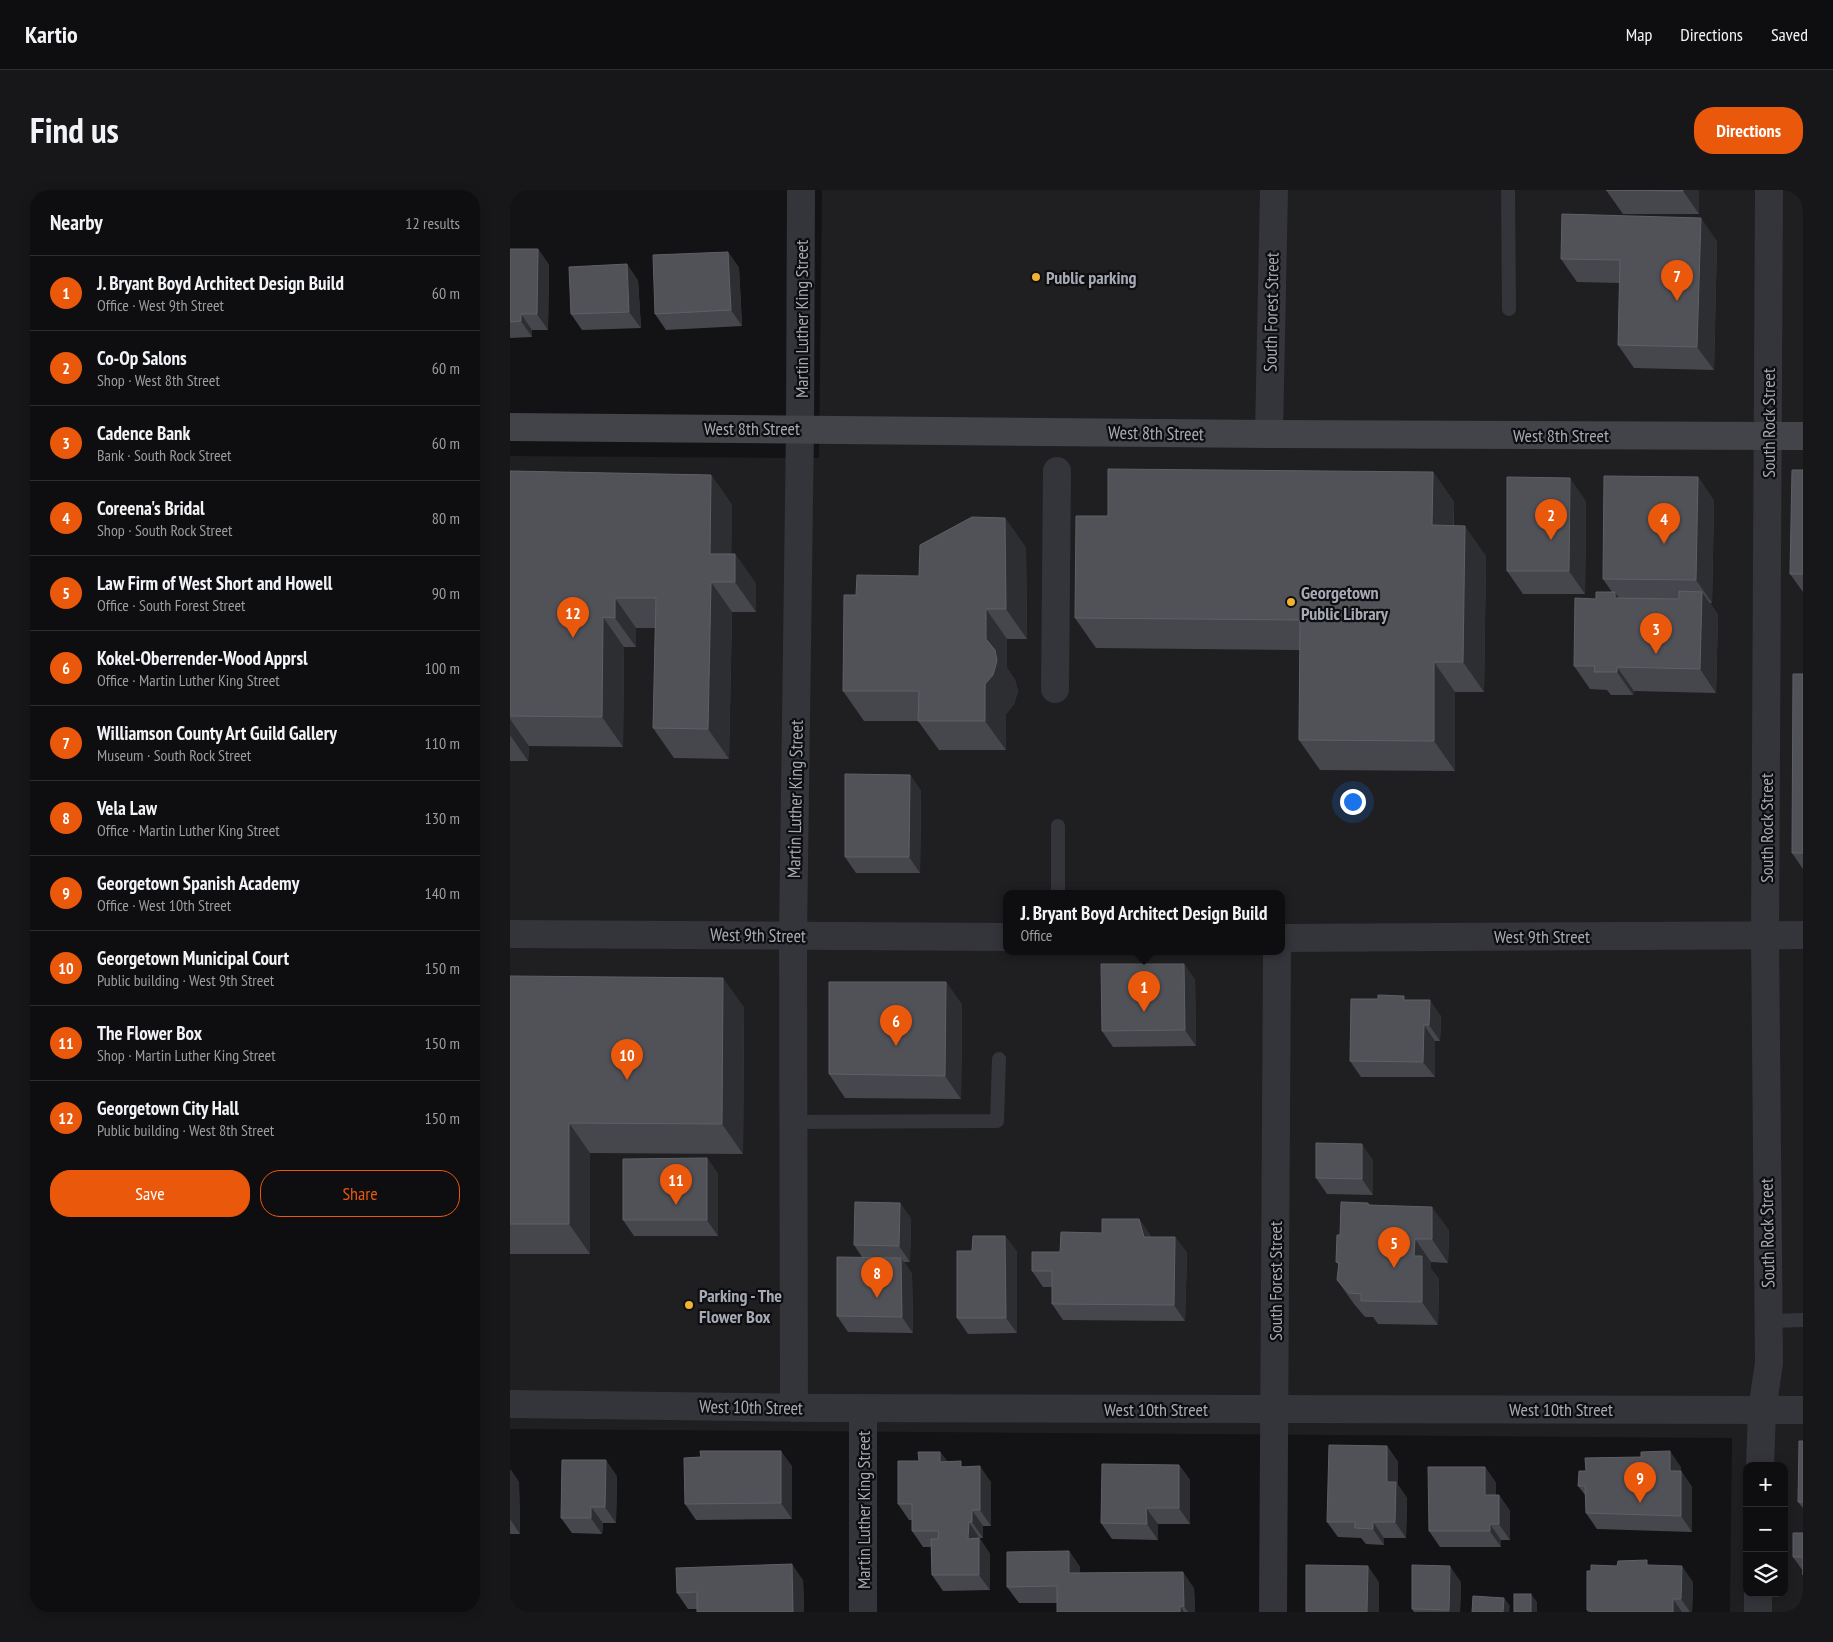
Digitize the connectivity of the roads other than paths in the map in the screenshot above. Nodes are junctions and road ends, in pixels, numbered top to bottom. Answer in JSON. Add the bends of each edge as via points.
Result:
{"nodes":[{"id":1,"x":801,"y":190,"type":"edge"},
{"id":2,"x":1274,"y":190,"type":"edge"},
{"id":3,"x":1508,"y":190,"type":"edge"},
{"id":4,"x":1768,"y":190,"type":"edge"},
{"id":5,"x":1509,"y":309,"type":"dead end"},
{"id":6,"x":510,"y":427,"type":"edge"},
{"id":7,"x":800,"y":429,"type":"junction"},
{"id":8,"x":1269,"y":434,"type":"junction"},
{"id":9,"x":1768,"y":436,"type":"junction"},
{"id":10,"x":1803,"y":436,"type":"edge"},
{"id":11,"x":1057,"y":471,"type":"dead end"},
{"id":12,"x":1055,"y":689,"type":"dead end"},
{"id":13,"x":1058,"y":826,"type":"dead end"},
{"id":14,"x":1058,"y":890,"type":"edge"},
{"id":15,"x":510,"y":934,"type":"edge"},
{"id":16,"x":1765,"y":935,"type":"junction"},
{"id":17,"x":1803,"y":935,"type":"edge"},
{"id":18,"x":793,"y":936,"type":"junction"},
{"id":19,"x":1003,"y":937,"type":"edge"},
{"id":20,"x":1285,"y":938,"type":"edge"},
{"id":21,"x":1277,"y":955,"type":"edge"},
{"id":22,"x":999,"y":1059,"type":"dead end"},
{"id":23,"x":793,"y":1122,"type":"junction"},
{"id":24,"x":1803,"y":1320,"type":"edge"},
{"id":25,"x":1768,"y":1321,"type":"junction"},
{"id":26,"x":510,"y":1404,"type":"edge"},
{"id":27,"x":794,"y":1408,"type":"junction"},
{"id":28,"x":863,"y":1409,"type":"junction"},
{"id":29,"x":1275,"y":1409,"type":"junction"},
{"id":30,"x":1762,"y":1410,"type":"junction"},
{"id":31,"x":1803,"y":1410,"type":"edge"},
{"id":32,"x":1760,"y":1462,"type":"edge"},
{"id":33,"x":1758,"y":1597,"type":"edge"},
{"id":34,"x":862,"y":1612,"type":"edge"},
{"id":35,"x":1273,"y":1612,"type":"edge"},
{"id":36,"x":1758,"y":1612,"type":"edge"}],
"edges":[{"from":1,"to":7,"type":"street","name":"Martin Luther King Street"},
{"from":2,"to":8,"type":"street","name":"South Forest Street"},
{"from":3,"to":5,"type":"lane"},
{"from":4,"to":9,"type":"street","name":"South Rock Street"},
{"from":6,"to":7,"type":"street","name":"West 8th Street"},
{"from":7,"to":8,"type":"street","name":"West 8th Street"},
{"from":7,"to":18,"type":"street","name":"Martin Luther King Street"},
{"from":8,"to":9,"type":"street","name":"West 8th Street"},
{"from":9,"to":10,"type":"street","name":"West 8th Street"},
{"from":9,"to":16,"type":"street","name":"South Rock Street"},
{"from":11,"to":12,"type":"street"},
{"from":13,"to":14,"type":"lane"},
{"from":15,"to":18,"type":"street","name":"West 9th Street"},
{"from":16,"to":17,"type":"street","name":"West 9th Street"},
{"from":16,"to":20,"type":"street","name":"West 9th Street"},
{"from":16,"to":25,"type":"street","name":"South Rock Street"},
{"from":18,"to":19,"type":"street","name":"West 9th Street"},
{"from":18,"to":23,"type":"street","name":"Martin Luther King Street"},
{"from":21,"to":29,"type":"street","name":"South Forest Street"},
{"from":22,"to":23,"type":"lane","via":[[997,1121]]},
{"from":23,"to":27,"type":"street","name":"Martin Luther King Street"},
{"from":24,"to":25,"type":"lane"},
{"from":25,"to":30,"type":"street","name":"South Rock Street","via":[[1768,1363]]},
{"from":26,"to":27,"type":"street","name":"West 10th Street"},
{"from":27,"to":28,"type":"street","name":"West 10th Street"},
{"from":28,"to":29,"type":"street","name":"West 10th Street"},
{"from":28,"to":34,"type":"street","name":"Martin Luther King Street"},
{"from":29,"to":30,"type":"street","name":"West 10th Street"},
{"from":29,"to":35,"type":"street","name":"South Forest Street"},
{"from":30,"to":31,"type":"street","name":"West 10th Street"},
{"from":30,"to":32,"type":"street","name":"South Rock Street"},
{"from":33,"to":36,"type":"street"}]}
